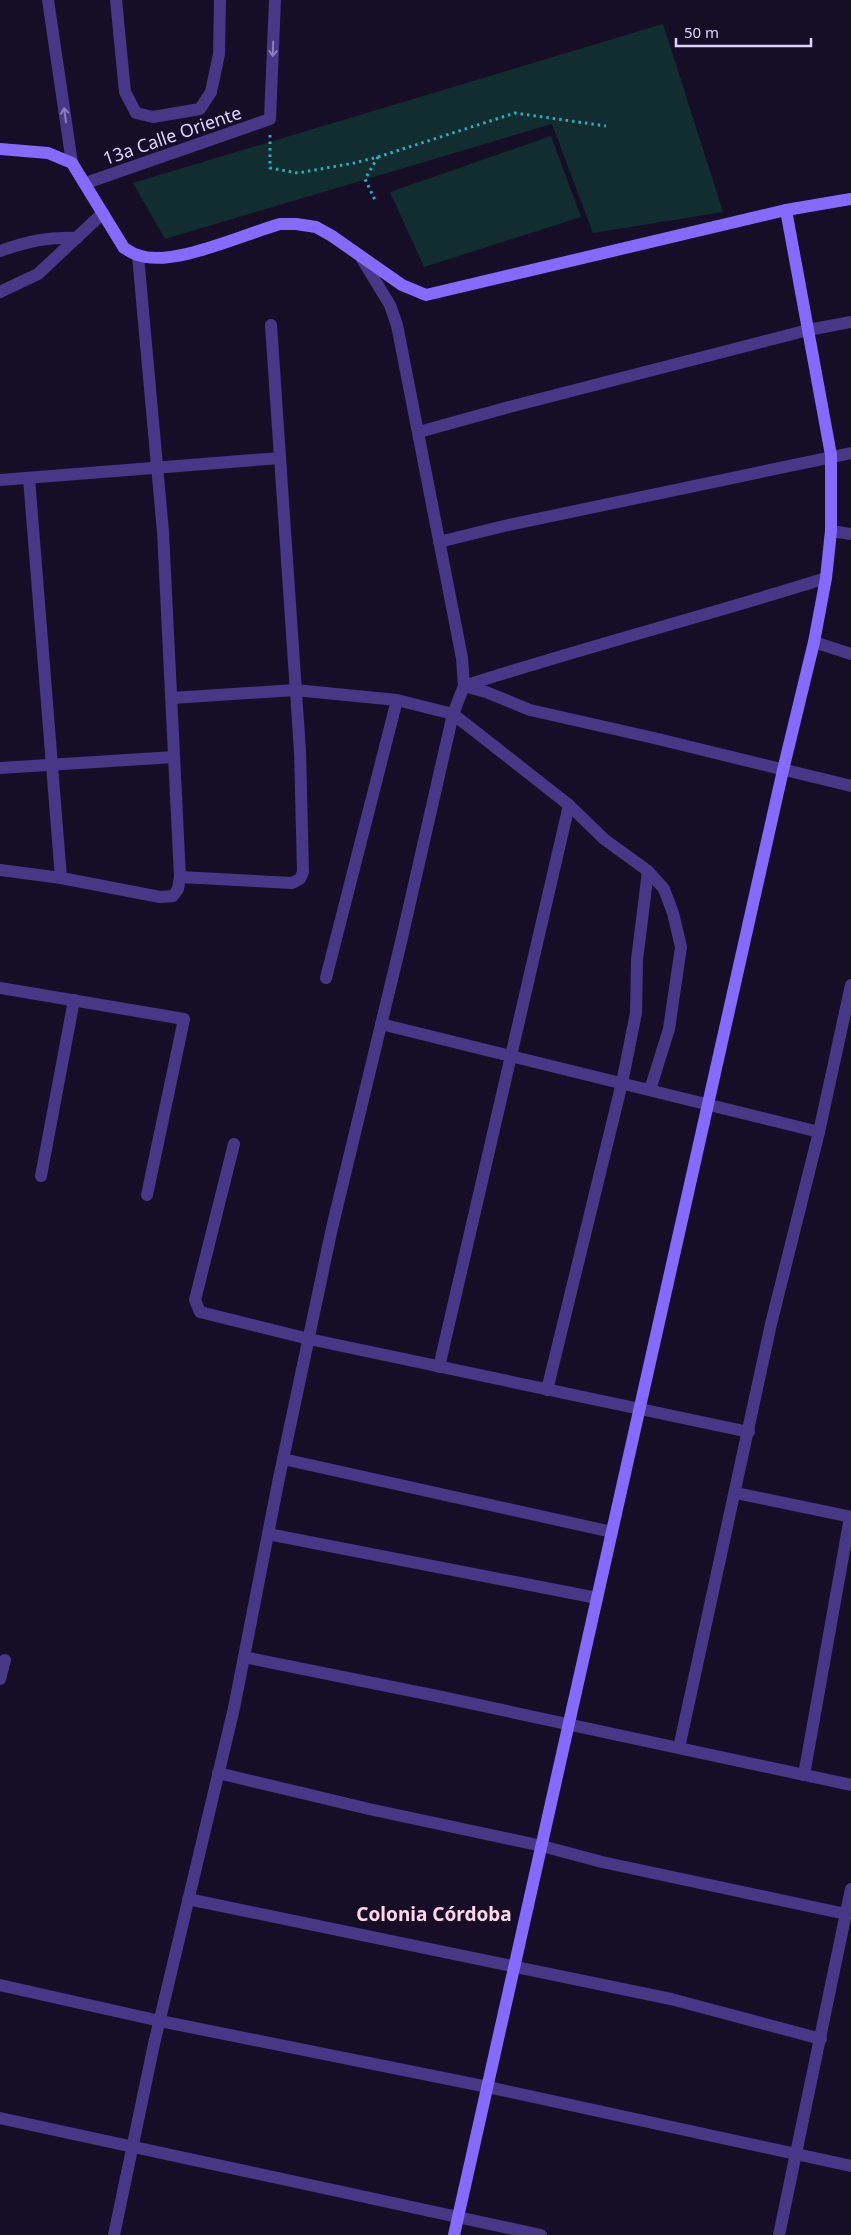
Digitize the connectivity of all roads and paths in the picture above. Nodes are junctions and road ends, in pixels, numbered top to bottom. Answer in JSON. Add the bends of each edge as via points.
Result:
{"nodes":[{"id":1,"x":48,"y":0,"type":"edge"},
{"id":2,"x":116,"y":0,"type":"edge"},
{"id":3,"x":220,"y":0,"type":"edge"},
{"id":4,"x":274,"y":0,"type":"edge"},
{"id":5,"x":270,"y":119,"type":"junction"},
{"id":6,"x":606,"y":126,"type":"dead end"},
{"id":7,"x":0,"y":149,"type":"edge"},
{"id":8,"x":378,"y":157,"type":"junction"},
{"id":9,"x":72,"y":163,"type":"junction"},
{"id":10,"x":86,"y":183,"type":"junction"},
{"id":11,"x":851,"y":199,"type":"edge"},
{"id":12,"x":375,"y":200,"type":"dead end"},
{"id":13,"x":786,"y":210,"type":"junction"},
{"id":14,"x":103,"y":214,"type":"junction"},
{"id":15,"x":77,"y":238,"type":"junction"},
{"id":16,"x":0,"y":251,"type":"edge"},
{"id":17,"x":138,"y":256,"type":"junction"},
{"id":18,"x":362,"y":259,"type":"junction"},
{"id":19,"x":0,"y":292,"type":"edge"},
{"id":20,"x":851,"y":322,"type":"edge"},
{"id":21,"x":271,"y":325,"type":"dead end"},
{"id":22,"x":808,"y":330,"type":"junction"},
{"id":23,"x":419,"y":432,"type":"junction"},
{"id":24,"x":851,"y":452,"type":"edge"},
{"id":25,"x":832,"y":455,"type":"junction"},
{"id":26,"x":280,"y":458,"type":"junction"},
{"id":27,"x":158,"y":469,"type":"junction"},
{"id":28,"x":29,"y":478,"type":"junction"},
{"id":29,"x":0,"y":480,"type":"edge"},
{"id":30,"x":831,"y":531,"type":"junction"},
{"id":31,"x":851,"y":534,"type":"edge"},
{"id":32,"x":439,"y":542,"type":"junction"},
{"id":33,"x":826,"y":578,"type":"junction"},
{"id":34,"x":814,"y":642,"type":"junction"},
{"id":35,"x":851,"y":654,"type":"edge"},
{"id":36,"x":464,"y":686,"type":"junction"},
{"id":37,"x":295,"y":690,"type":"junction"},
{"id":38,"x":172,"y":698,"type":"junction"},
{"id":39,"x":397,"y":700,"type":"junction"},
{"id":40,"x":452,"y":714,"type":"junction"},
{"id":41,"x":174,"y":757,"type":"junction"},
{"id":42,"x":52,"y":765,"type":"junction"},
{"id":43,"x":0,"y":768,"type":"edge"},
{"id":44,"x":783,"y":770,"type":"junction"},
{"id":45,"x":851,"y":786,"type":"edge"},
{"id":46,"x":569,"y":805,"type":"junction"},
{"id":47,"x":0,"y":870,"type":"edge"},
{"id":48,"x":648,"y":871,"type":"junction"},
{"id":49,"x":180,"y":877,"type":"junction"},
{"id":50,"x":61,"y":878,"type":"junction"},
{"id":51,"x":326,"y":978,"type":"dead end"},
{"id":52,"x":851,"y":984,"type":"edge"},
{"id":53,"x":0,"y":988,"type":"edge"},
{"id":54,"x":74,"y":1000,"type":"junction"},
{"id":55,"x":381,"y":1024,"type":"junction"},
{"id":56,"x":511,"y":1055,"type":"junction"},
{"id":57,"x":622,"y":1083,"type":"junction"},
{"id":58,"x":650,"y":1090,"type":"junction"},
{"id":59,"x":708,"y":1105,"type":"junction"},
{"id":60,"x":819,"y":1132,"type":"junction"},
{"id":61,"x":234,"y":1144,"type":"dead end"},
{"id":62,"x":41,"y":1176,"type":"dead end"},
{"id":63,"x":147,"y":1196,"type":"dead end"},
{"id":64,"x":308,"y":1339,"type":"junction"},
{"id":65,"x":439,"y":1367,"type":"junction"},
{"id":66,"x":547,"y":1390,"type":"junction"},
{"id":67,"x":640,"y":1409,"type":"junction"},
{"id":68,"x":749,"y":1432,"type":"junction"},
{"id":69,"x":283,"y":1459,"type":"junction"},
{"id":70,"x":736,"y":1493,"type":"junction"},
{"id":71,"x":850,"y":1517,"type":"edge"},
{"id":72,"x":612,"y":1532,"type":"junction"},
{"id":73,"x":268,"y":1534,"type":"junction"},
{"id":74,"x":597,"y":1598,"type":"junction"},
{"id":75,"x":244,"y":1657,"type":"junction"},
{"id":76,"x":5,"y":1660,"type":"dead end"},
{"id":77,"x":0,"y":1679,"type":"edge"},
{"id":78,"x":569,"y":1724,"type":"junction"},
{"id":79,"x":679,"y":1748,"type":"junction"},
{"id":80,"x":218,"y":1773,"type":"junction"},
{"id":81,"x":804,"y":1775,"type":"junction"},
{"id":82,"x":851,"y":1785,"type":"edge"},
{"id":83,"x":542,"y":1846,"type":"junction"},
{"id":84,"x":851,"y":1890,"type":"edge"},
{"id":85,"x":188,"y":1899,"type":"junction"},
{"id":86,"x":846,"y":1914,"type":"junction"},
{"id":87,"x":515,"y":1966,"type":"junction"},
{"id":88,"x":0,"y":1985,"type":"edge"},
{"id":89,"x":160,"y":2021,"type":"junction"},
{"id":90,"x":821,"y":2039,"type":"junction"},
{"id":91,"x":488,"y":2087,"type":"junction"},
{"id":92,"x":0,"y":2118,"type":"edge"},
{"id":93,"x":132,"y":2147,"type":"junction"},
{"id":94,"x":796,"y":2155,"type":"junction"},
{"id":95,"x":851,"y":2166,"type":"edge"},
{"id":96,"x":458,"y":2217,"type":"junction"},
{"id":97,"x":114,"y":2235,"type":"edge"},
{"id":98,"x":454,"y":2235,"type":"edge"},
{"id":99,"x":541,"y":2235,"type":"edge"},
{"id":100,"x":779,"y":2235,"type":"edge"}],
"edges":[{"from":9,"to":1,"type":"street","one_way":true},
{"from":2,"to":3,"type":"street","via":[[125,92],[136,114],[153,117],[200,109],[211,92],[219,54]]},
{"from":4,"to":5,"type":"street","one_way":true},
{"from":5,"to":8,"type":"path","via":[[270,168],[298,173]]},
{"from":5,"to":10,"type":"street","name":"13a Calle Oriente"},
{"from":6,"to":8,"type":"path","via":[[515,113]]},
{"from":7,"to":9,"type":"street","via":[[48,153]]},
{"from":8,"to":12,"type":"path","via":[[365,179]]},
{"from":9,"to":10,"type":"street"},
{"from":10,"to":14,"type":"street"},
{"from":11,"to":13,"type":"street"},
{"from":13,"to":18,"type":"street","via":[[426,295],[402,285]]},
{"from":13,"to":22,"type":"street"},
{"from":14,"to":15,"type":"street"},
{"from":14,"to":17,"type":"street","via":[[124,248]]},
{"from":15,"to":16,"type":"street","via":[[58,236]]},
{"from":15,"to":19,"type":"street","via":[[38,274]]},
{"from":17,"to":18,"type":"street","via":[[156,258],[186,254],[280,224],[296,224],[316,228],[332,236]]},
{"from":17,"to":27,"type":"street"},
{"from":18,"to":23,"type":"street","via":[[390,306],[397,325]]},
{"from":20,"to":22,"type":"street"},
{"from":21,"to":26,"type":"street"},
{"from":22,"to":23,"type":"street"},
{"from":22,"to":25,"type":"street"},
{"from":23,"to":32,"type":"street"},
{"from":24,"to":25,"type":"street"},
{"from":25,"to":30,"type":"street"},
{"from":25,"to":32,"type":"street"},
{"from":26,"to":27,"type":"street"},
{"from":26,"to":37,"type":"street"},
{"from":27,"to":28,"type":"street"},
{"from":27,"to":38,"type":"street"},
{"from":28,"to":29,"type":"street"},
{"from":28,"to":42,"type":"street"},
{"from":30,"to":31,"type":"street"},
{"from":30,"to":33,"type":"street"},
{"from":32,"to":36,"type":"street","via":[[462,658]]},
{"from":33,"to":34,"type":"street"},
{"from":33,"to":36,"type":"street"},
{"from":34,"to":35,"type":"street"},
{"from":34,"to":44,"type":"street"},
{"from":36,"to":40,"type":"street"},
{"from":36,"to":44,"type":"street","via":[[530,710]]},
{"from":37,"to":38,"type":"street"},
{"from":37,"to":39,"type":"street"},
{"from":37,"to":49,"type":"street","via":[[300,751],[303,872],[300,879],[292,883]]},
{"from":38,"to":41,"type":"street"},
{"from":39,"to":40,"type":"street"},
{"from":39,"to":51,"type":"street"},
{"from":40,"to":46,"type":"street"},
{"from":40,"to":55,"type":"street"},
{"from":41,"to":42,"type":"street"},
{"from":41,"to":49,"type":"street"},
{"from":42,"to":43,"type":"street"},
{"from":42,"to":50,"type":"street"},
{"from":44,"to":45,"type":"street"},
{"from":44,"to":59,"type":"street"},
{"from":46,"to":48,"type":"street","via":[[604,840]]},
{"from":46,"to":56,"type":"street"},
{"from":47,"to":50,"type":"street"},
{"from":48,"to":57,"type":"street","via":[[637,960],[636,1013]]},
{"from":48,"to":58,"type":"street","via":[[664,889],[681,947],[668,1029]]},
{"from":49,"to":50,"type":"street","via":[[173,896],[160,897]]},
{"from":52,"to":60,"type":"street"},
{"from":53,"to":54,"type":"street"},
{"from":54,"to":62,"type":"street"},
{"from":54,"to":63,"type":"street","via":[[184,1019]]},
{"from":55,"to":56,"type":"street"},
{"from":55,"to":64,"type":"street"},
{"from":56,"to":57,"type":"street"},
{"from":56,"to":65,"type":"street"},
{"from":57,"to":58,"type":"street"},
{"from":57,"to":66,"type":"street"},
{"from":58,"to":59,"type":"street"},
{"from":59,"to":60,"type":"street"},
{"from":59,"to":67,"type":"street"},
{"from":60,"to":68,"type":"street","via":[[771,1324]]},
{"from":61,"to":64,"type":"street","via":[[195,1300],[200,1312]]},
{"from":64,"to":65,"type":"street"},
{"from":64,"to":69,"type":"street"},
{"from":65,"to":66,"type":"street"},
{"from":66,"to":67,"type":"street"},
{"from":67,"to":68,"type":"street"},
{"from":67,"to":72,"type":"street"},
{"from":68,"to":70,"type":"street"},
{"from":69,"to":72,"type":"street"},
{"from":69,"to":73,"type":"street"},
{"from":70,"to":71,"type":"street"},
{"from":70,"to":79,"type":"street"},
{"from":71,"to":81,"type":"street"},
{"from":72,"to":74,"type":"street"},
{"from":73,"to":74,"type":"street"},
{"from":73,"to":75,"type":"street"},
{"from":74,"to":78,"type":"street"},
{"from":75,"to":78,"type":"street"},
{"from":75,"to":80,"type":"street"},
{"from":76,"to":77,"type":"street"},
{"from":78,"to":79,"type":"street"},
{"from":78,"to":83,"type":"street"},
{"from":79,"to":81,"type":"street"},
{"from":80,"to":83,"type":"street"},
{"from":80,"to":85,"type":"street"},
{"from":81,"to":82,"type":"street"},
{"from":83,"to":86,"type":"street","via":[[602,1862]]},
{"from":83,"to":87,"type":"street"},
{"from":84,"to":86,"type":"street"},
{"from":85,"to":87,"type":"street"},
{"from":85,"to":89,"type":"street"},
{"from":86,"to":90,"type":"street"},
{"from":87,"to":90,"type":"street","via":[[671,1999]]},
{"from":87,"to":91,"type":"street"},
{"from":88,"to":89,"type":"street"},
{"from":89,"to":91,"type":"street"},
{"from":89,"to":93,"type":"street"},
{"from":90,"to":94,"type":"street"},
{"from":91,"to":94,"type":"street"},
{"from":91,"to":96,"type":"street"},
{"from":92,"to":93,"type":"street"},
{"from":93,"to":96,"type":"street"},
{"from":93,"to":97,"type":"street"},
{"from":94,"to":95,"type":"street"},
{"from":94,"to":100,"type":"street"},
{"from":96,"to":98,"type":"street"},
{"from":96,"to":99,"type":"street"}]}
